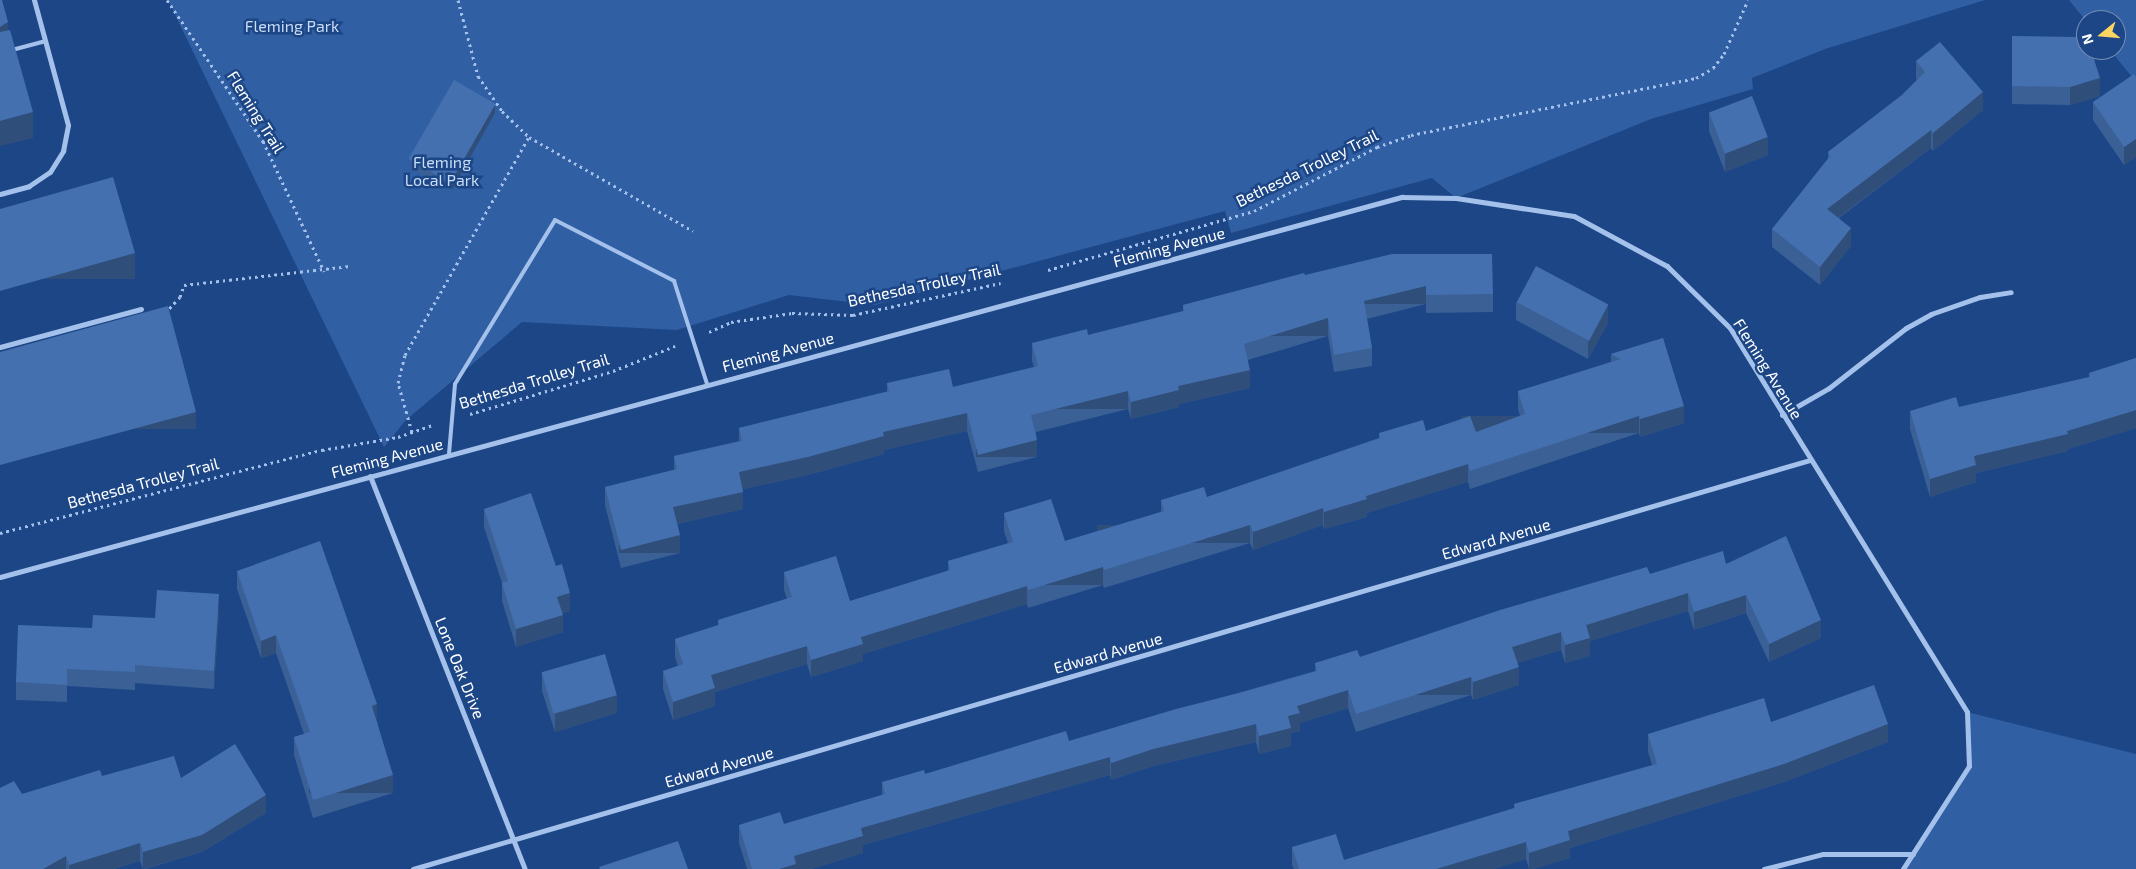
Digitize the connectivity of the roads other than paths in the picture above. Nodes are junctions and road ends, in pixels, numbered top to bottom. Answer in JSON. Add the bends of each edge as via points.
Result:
{"nodes":[{"id":1,"x":34,"y":0,"type":"edge"},
{"id":2,"x":45,"y":42,"type":"junction"},
{"id":3,"x":9,"y":51,"type":"edge"},
{"id":4,"x":0,"y":194,"type":"edge"},
{"id":5,"x":2011,"y":292,"type":"dead end"},
{"id":6,"x":141,"y":309,"type":"road end"},
{"id":7,"x":0,"y":347,"type":"edge"},
{"id":8,"x":707,"y":384,"type":"junction"},
{"id":9,"x":1782,"y":415,"type":"junction"},
{"id":10,"x":449,"y":454,"type":"junction"},
{"id":11,"x":1810,"y":460,"type":"junction"},
{"id":12,"x":370,"y":476,"type":"junction"},
{"id":13,"x":0,"y":577,"type":"edge"},
{"id":14,"x":514,"y":839,"type":"junction"},
{"id":15,"x":1913,"y":854,"type":"junction"},
{"id":16,"x":412,"y":869,"type":"edge"},
{"id":17,"x":525,"y":869,"type":"edge"},
{"id":18,"x":1764,"y":869,"type":"edge"},
{"id":19,"x":1903,"y":869,"type":"edge"}],
"edges":[{"from":1,"to":2,"type":"street"},
{"from":2,"to":3,"type":"lane"},
{"from":2,"to":4,"type":"street","via":[[68,125],[63,151],[50,172],[29,186]]},
{"from":5,"to":9,"type":"street","via":[[1980,297],[1931,314],[1906,328],[1829,388]]},
{"from":6,"to":7,"type":"street"},
{"from":8,"to":9,"type":"street","name":"Fleming Avenue","via":[[1402,197],[1456,198],[1574,216],[1667,266],[1730,328]]},
{"from":8,"to":10,"type":"street","name":"Fleming Avenue"},
{"from":8,"to":10,"type":"lane","via":[[674,281],[555,220],[455,384]]},
{"from":9,"to":11,"type":"street","name":"Fleming Avenue"},
{"from":10,"to":12,"type":"street","name":"Fleming Avenue"},
{"from":11,"to":14,"type":"street","name":"Edward Avenue"},
{"from":11,"to":15,"type":"street","name":"Fleming Avenue","via":[[1967,712],[1969,766]]},
{"from":12,"to":13,"type":"street","name":"Fleming Avenue"},
{"from":12,"to":14,"type":"street","name":"Lone Oak Drive"},
{"from":14,"to":16,"type":"street","name":"Edward Avenue"},
{"from":14,"to":17,"type":"street","name":"Lone Oak Drive"},
{"from":15,"to":18,"type":"street","via":[[1823,854]]},
{"from":15,"to":19,"type":"street","name":"Fleming Avenue"}]}
